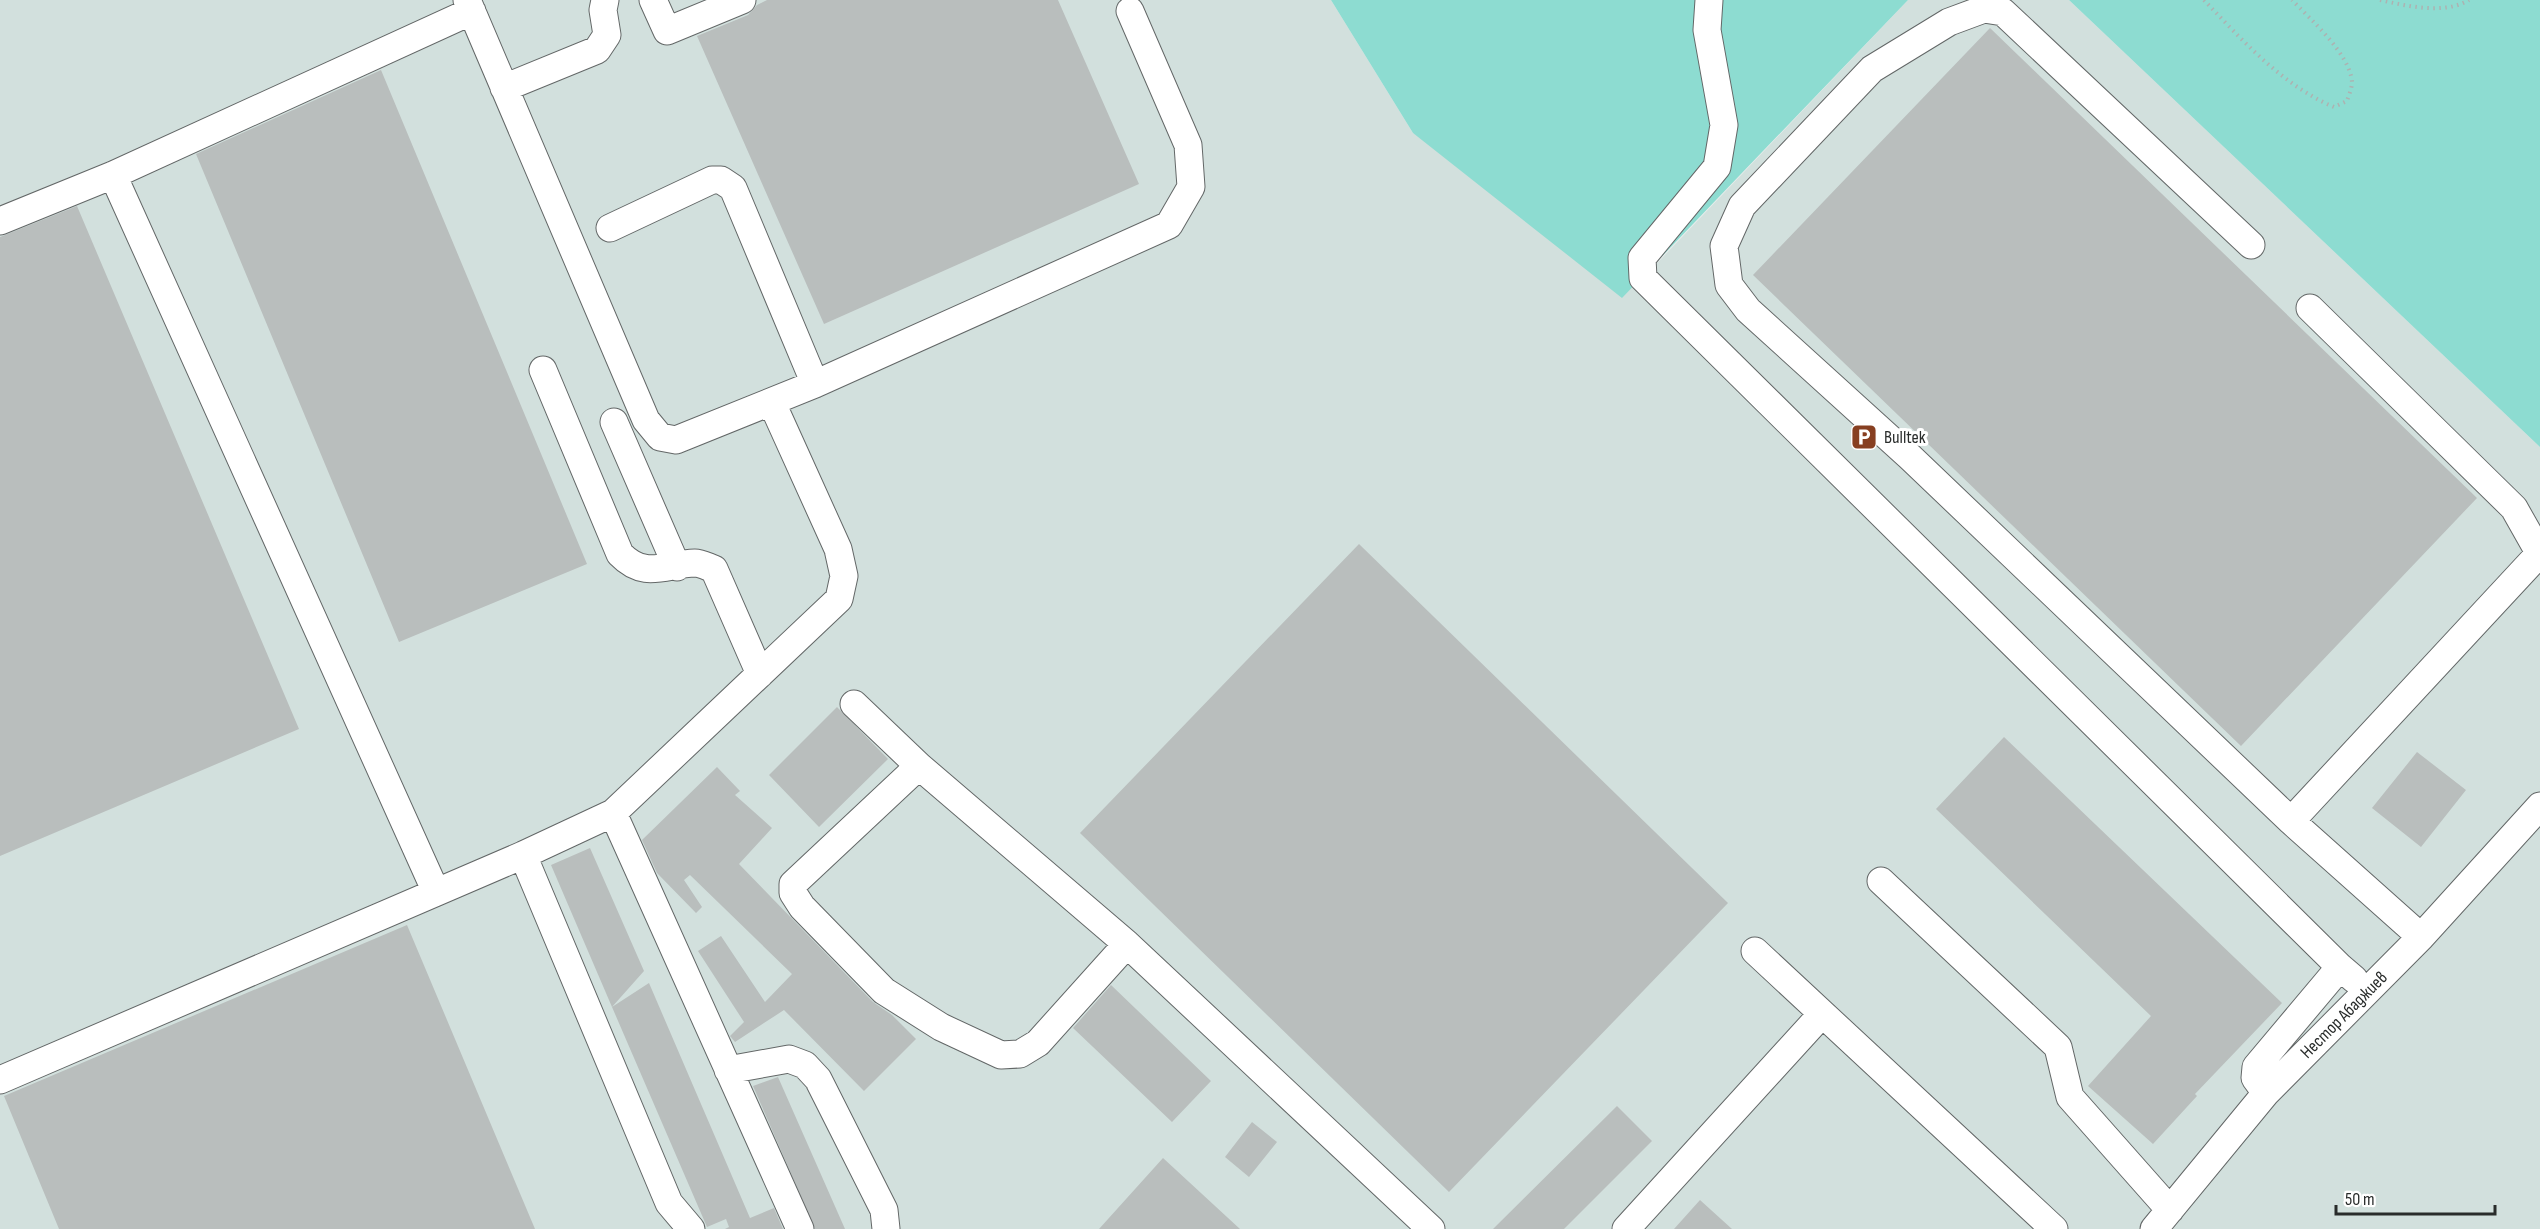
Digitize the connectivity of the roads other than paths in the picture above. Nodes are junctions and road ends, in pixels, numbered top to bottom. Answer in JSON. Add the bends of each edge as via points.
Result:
{"nodes":[{"id":1,"x":605,"y":0,"type":"edge"},
{"id":2,"x":653,"y":0,"type":"edge"},
{"id":3,"x":742,"y":0,"type":"edge"},
{"id":4,"x":1709,"y":0,"type":"edge"},
{"id":5,"x":469,"y":6,"type":"edge"},
{"id":6,"x":1130,"y":11,"type":"dead end"},
{"id":7,"x":504,"y":88,"type":"junction"},
{"id":8,"x":113,"y":176,"type":"junction"},
{"id":9,"x":0,"y":220,"type":"edge"},
{"id":10,"x":610,"y":228,"type":"dead end"},
{"id":11,"x":2251,"y":245,"type":"dead end"},
{"id":12,"x":2310,"y":308,"type":"dead end"},
{"id":13,"x":543,"y":370,"type":"dead end"},
{"id":14,"x":815,"y":384,"type":"junction"},
{"id":15,"x":772,"y":403,"type":"junction"},
{"id":16,"x":614,"y":422,"type":"dead end"},
{"id":17,"x":2540,"y":554,"type":"edge"},
{"id":18,"x":677,"y":567,"type":"junction"},
{"id":19,"x":760,"y":674,"type":"junction"},
{"id":20,"x":854,"y":704,"type":"dead end"},
{"id":21,"x":919,"y":766,"type":"junction"},
{"id":22,"x":2540,"y":806,"type":"edge"},
{"id":23,"x":613,"y":813,"type":"junction"},
{"id":24,"x":2291,"y":821,"type":"junction"},
{"id":25,"x":523,"y":855,"type":"junction"},
{"id":26,"x":1881,"y":881,"type":"dead end"},
{"id":27,"x":436,"y":892,"type":"junction"},
{"id":28,"x":2421,"y":937,"type":"junction"},
{"id":29,"x":1127,"y":944,"type":"junction"},
{"id":30,"x":1755,"y":951,"type":"dead end"},
{"id":31,"x":2340,"y":967,"type":"junction"},
{"id":32,"x":2368,"y":992,"type":"junction"},
{"id":33,"x":1822,"y":1014,"type":"junction"},
{"id":34,"x":728,"y":1070,"type":"junction"},
{"id":35,"x":0,"y":1080,"type":"edge"},
{"id":36,"x":2266,"y":1093,"type":"junction"},
{"id":37,"x":2162,"y":1219,"type":"edge"},
{"id":38,"x":691,"y":1229,"type":"edge"},
{"id":39,"x":800,"y":1229,"type":"edge"},
{"id":40,"x":886,"y":1229,"type":"edge"},
{"id":41,"x":1431,"y":1229,"type":"edge"},
{"id":42,"x":1626,"y":1229,"type":"edge"},
{"id":43,"x":2054,"y":1229,"type":"edge"}],
"edges":[{"from":1,"to":7,"type":"street","via":[[607,35],[597,50]]},
{"from":2,"to":3,"type":"street","via":[[667,32]]},
{"from":4,"to":31,"type":"street","via":[[1707,30],[1724,125],[1717,167],[1642,258],[1643,278]]},
{"from":5,"to":7,"type":"street"},
{"from":5,"to":8,"type":"street"},
{"from":6,"to":14,"type":"street","via":[[1188,145],[1191,187],[1169,225]]},
{"from":7,"to":15,"type":"street","via":[[646,420],[660,437],[676,440]]},
{"from":8,"to":9,"type":"street"},
{"from":8,"to":27,"type":"street"},
{"from":10,"to":14,"type":"street","via":[[712,180],[721,180],[733,188]]},
{"from":11,"to":24,"type":"street","via":[[2003,12],[1984,9],[1949,22],[1872,69],[1742,206],[1724,246],[1729,285],[1748,310],[1910,457]]},
{"from":12,"to":17,"type":"street","via":[[2514,508]]},
{"from":13,"to":18,"type":"street","via":[[620,554],[631,565],[643,569]]},
{"from":14,"to":15,"type":"street"},
{"from":15,"to":19,"type":"street","via":[[838,549],[844,576],[839,599]]},
{"from":16,"to":18,"type":"street"},
{"from":17,"to":24,"type":"street"},
{"from":18,"to":19,"type":"street","via":[[697,563],[714,569]]},
{"from":19,"to":23,"type":"street"},
{"from":20,"to":21,"type":"street"},
{"from":21,"to":29,"type":"street"},
{"from":21,"to":29,"type":"street","via":[[793,884],[801,907],[884,991],[941,1027],[1001,1055],[1020,1054],[1038,1043]]},
{"from":22,"to":28,"type":"street","name":"Нестор Абаджиев"},
{"from":23,"to":25,"type":"street"},
{"from":23,"to":34,"type":"street"},
{"from":24,"to":28,"type":"street"},
{"from":25,"to":27,"type":"street"},
{"from":25,"to":38,"type":"street","via":[[669,1203]]},
{"from":26,"to":37,"type":"street","via":[[2058,1047],[2070,1097]]},
{"from":27,"to":35,"type":"street"},
{"from":28,"to":32,"type":"street","name":"Нестор Абаджиев"},
{"from":29,"to":41,"type":"street"},
{"from":30,"to":33,"type":"street"},
{"from":31,"to":32,"type":"street"},
{"from":31,"to":36,"type":"street","via":[[2256,1067],[2255,1078]]},
{"from":32,"to":36,"type":"street","name":"Нестор Абаджиев"},
{"from":33,"to":42,"type":"street"},
{"from":33,"to":43,"type":"street"},
{"from":34,"to":39,"type":"street"},
{"from":34,"to":40,"type":"street","via":[[789,1059],[805,1065],[818,1079],[884,1210]]},
{"from":36,"to":37,"type":"street","name":"Нестор Абаджиев"}]}
